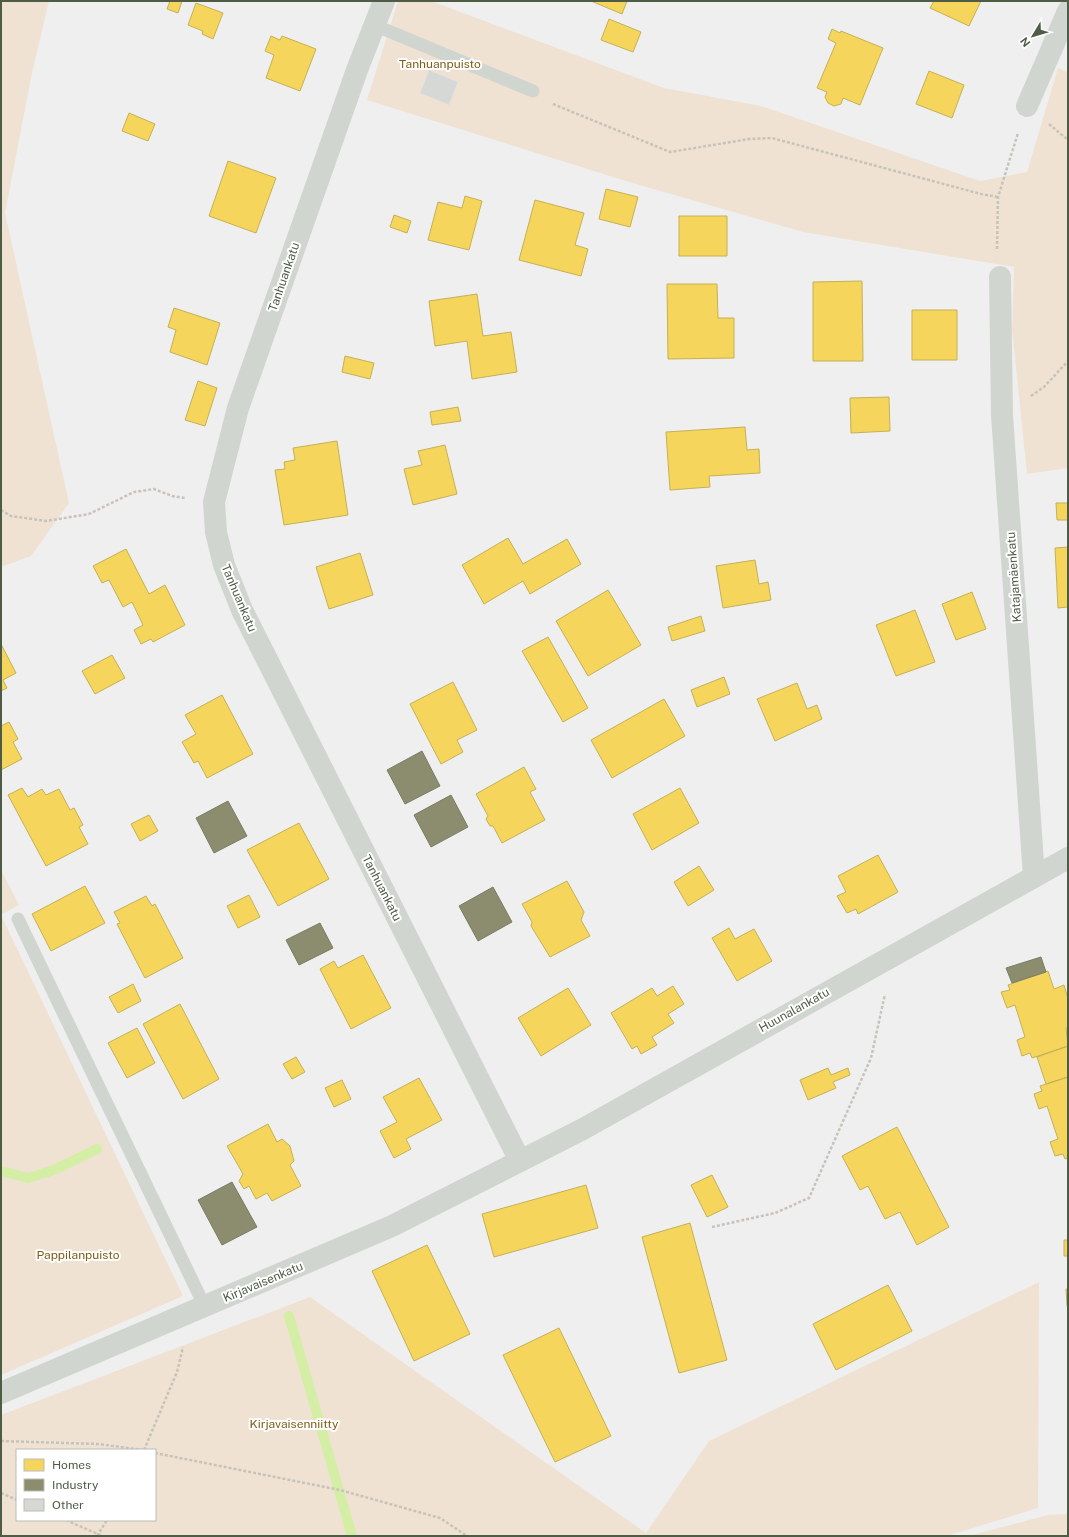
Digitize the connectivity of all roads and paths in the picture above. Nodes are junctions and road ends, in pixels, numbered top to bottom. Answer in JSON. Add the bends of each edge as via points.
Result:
{"nodes":[{"id":1,"x":384,"y":1,"type":"edge"},
{"id":2,"x":1068,"y":11,"type":"edge"},
{"id":3,"x":374,"y":25,"type":"junction"},
{"id":4,"x":533,"y":91,"type":"joint"},
{"id":5,"x":1027,"y":106,"type":"joint"},
{"id":6,"x":998,"y":196,"type":"junction"},
{"id":7,"x":1000,"y":277,"type":"joint"},
{"id":8,"x":1068,"y":361,"type":"edge"},
{"id":9,"x":1002,"y":415,"type":"junction"},
{"id":10,"x":214,"y":502,"type":"junction"},
{"id":11,"x":1,"y":510,"type":"edge"},
{"id":12,"x":1068,"y":858,"type":"edge"},
{"id":13,"x":1034,"y":877,"type":"junction"},
{"id":14,"x":18,"y":919,"type":"dead end"},
{"id":15,"x":894,"y":955,"type":"junction"},
{"id":16,"x":520,"y":1161,"type":"junction"},
{"id":17,"x":712,"y":1227,"type":"dead end"},
{"id":18,"x":197,"y":1310,"type":"junction"},
{"id":19,"x":1,"y":1393,"type":"edge"},
{"id":20,"x":1,"y":1441,"type":"edge"},
{"id":21,"x":136,"y":1449,"type":"edge"},
{"id":22,"x":143,"y":1449,"type":"edge"},
{"id":23,"x":156,"y":1453,"type":"edge"},
{"id":24,"x":1,"y":1493,"type":"edge"},
{"id":25,"x":16,"y":1500,"type":"edge"},
{"id":26,"x":68,"y":1521,"type":"edge"},
{"id":27,"x":106,"y":1521,"type":"edge"},
{"id":28,"x":97,"y":1535,"type":"edge"},
{"id":29,"x":102,"y":1536,"type":"edge"},
{"id":30,"x":467,"y":1536,"type":"edge"}],
"edges":[{"from":1,"to":3,"type":"street","name":"Tanhuankatu"},
{"from":2,"to":5,"type":"street"},
{"from":3,"to":4,"type":"lane"},
{"from":3,"to":10,"type":"street","name":"Tanhuankatu","via":[[238,408]]},
{"from":4,"to":6,"type":"path","via":[[554,105],[670,152],[750,139],[772,138],[981,194]]},
{"from":5,"to":6,"type":"path"},
{"from":6,"to":7,"type":"path","via":[[996,244]]},
{"from":7,"to":9,"type":"street","name":"Katajamäenkatu"},
{"from":8,"to":9,"type":"path","via":[[1044,387]]},
{"from":9,"to":13,"type":"street","name":"Katajamäenkatu"},
{"from":10,"to":11,"type":"path","via":[[172,496],[154,489],[134,492],[89,514],[46,521],[11,516]]},
{"from":10,"to":16,"type":"street","name":"Tanhuankatu","via":[[216,532],[224,565],[242,610]]},
{"from":12,"to":13,"type":"street","name":"Huunalankatu"},
{"from":13,"to":15,"type":"street","name":"Huunalankatu"},
{"from":14,"to":18,"type":"lane"},
{"from":15,"to":16,"type":"street","name":"Huunalankatu","via":[[583,1129]]},
{"from":15,"to":17,"type":"path","via":[[870,1058],[809,1198],[775,1213]]},
{"from":16,"to":18,"type":"street","name":"Kirjavaisenkatu","via":[[392,1226]]},
{"from":18,"to":19,"type":"street","name":"Kirjavaisenkatu"},
{"from":18,"to":22,"type":"path","via":[[177,1372]]},
{"from":20,"to":21,"type":"path","via":[[99,1444]]},
{"from":23,"to":30,"type":"path","via":[[340,1490],[440,1518]]},
{"from":24,"to":25,"type":"path"},
{"from":26,"to":28,"type":"path"},
{"from":27,"to":28,"type":"path"},
{"from":28,"to":29,"type":"path"}]}
